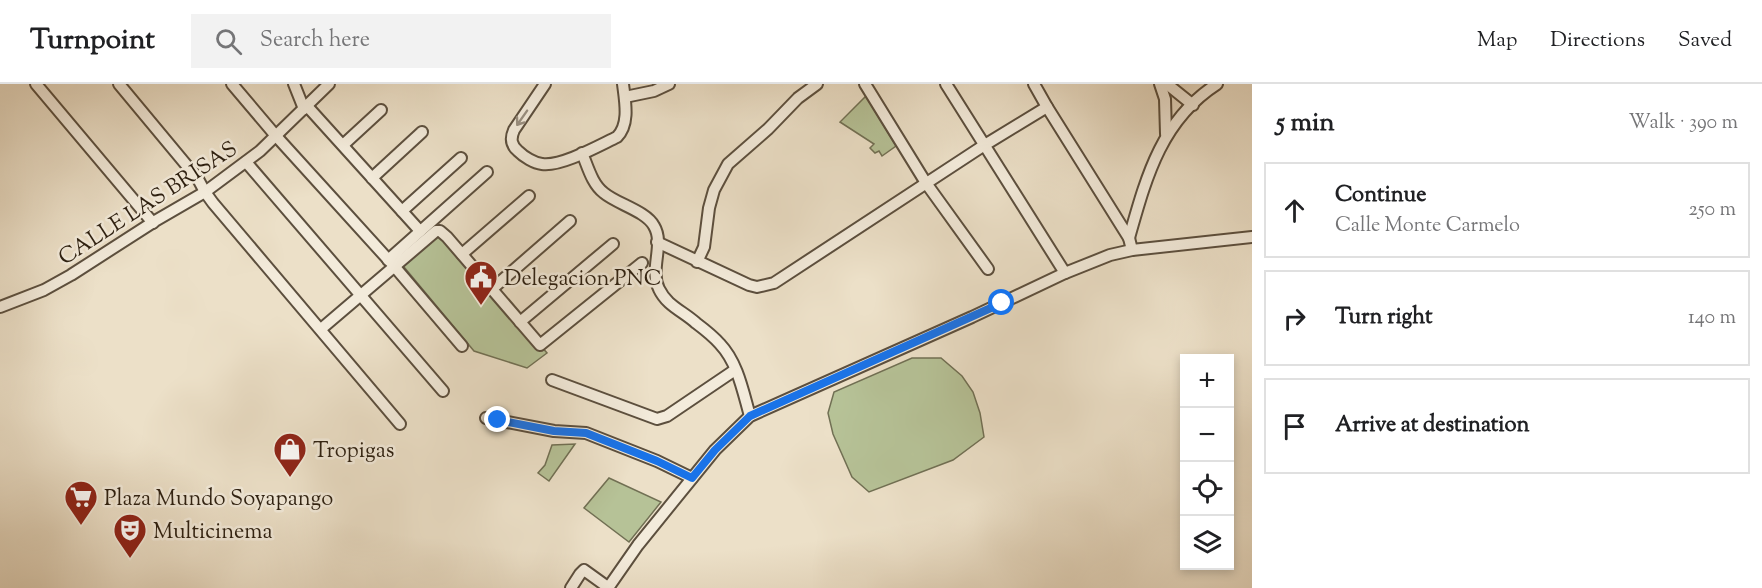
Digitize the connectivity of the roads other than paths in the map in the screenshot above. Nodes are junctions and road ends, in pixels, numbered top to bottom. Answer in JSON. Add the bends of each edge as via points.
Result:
{"nodes":[{"id":1,"x":36,"y":84,"type":"edge"},
{"id":2,"x":119,"y":84,"type":"edge"},
{"id":3,"x":232,"y":84,"type":"edge"},
{"id":4,"x":294,"y":84,"type":"edge"},
{"id":5,"x":329,"y":84,"type":"edge"},
{"id":6,"x":545,"y":84,"type":"edge"},
{"id":7,"x":623,"y":84,"type":"edge"},
{"id":8,"x":669,"y":84,"type":"edge"},
{"id":9,"x":817,"y":84,"type":"edge"},
{"id":10,"x":865,"y":84,"type":"edge"},
{"id":11,"x":946,"y":84,"type":"edge"},
{"id":12,"x":1034,"y":84,"type":"edge"},
{"id":13,"x":1160,"y":84,"type":"edge"},
{"id":14,"x":1167,"y":84,"type":"edge"},
{"id":15,"x":1217,"y":84,"type":"edge"},
{"id":16,"x":625,"y":97,"type":"junction"},
{"id":17,"x":1192,"y":105,"type":"junction"},
{"id":18,"x":306,"y":107,"type":"junction"},
{"id":19,"x":1047,"y":107,"type":"junction"},
{"id":20,"x":381,"y":110,"type":"dead end"},
{"id":21,"x":422,"y":132,"type":"dead end"},
{"id":22,"x":1166,"y":134,"type":"junction"},
{"id":23,"x":276,"y":136,"type":"junction"},
{"id":24,"x":343,"y":145,"type":"junction"},
{"id":25,"x":983,"y":146,"type":"junction"},
{"id":26,"x":582,"y":153,"type":"junction"},
{"id":27,"x":461,"y":158,"type":"dead end"},
{"id":28,"x":246,"y":162,"type":"junction"},
{"id":29,"x":487,"y":172,"type":"dead end"},
{"id":30,"x":372,"y":178,"type":"junction"},
{"id":31,"x":926,"y":183,"type":"junction"},
{"id":32,"x":205,"y":192,"type":"junction"},
{"id":33,"x":529,"y":196,"type":"dead end"},
{"id":34,"x":402,"y":211,"type":"junction"},
{"id":35,"x":570,"y":221,"type":"dead end"},
{"id":36,"x":153,"y":223,"type":"junction"},
{"id":37,"x":420,"y":231,"type":"junction"},
{"id":38,"x":1252,"y":237,"type":"edge"},
{"id":39,"x":1129,"y":238,"type":"junction"},
{"id":40,"x":657,"y":242,"type":"junction"},
{"id":41,"x":613,"y":244,"type":"dead end"},
{"id":42,"x":1132,"y":250,"type":"junction"},
{"id":43,"x":462,"y":254,"type":"junction"},
{"id":44,"x":697,"y":262,"type":"junction"},
{"id":45,"x":391,"y":263,"type":"junction"},
{"id":46,"x":642,"y":263,"type":"dead end"},
{"id":47,"x":988,"y":269,"type":"dead end"},
{"id":48,"x":1065,"y":273,"type":"junction"},
{"id":49,"x":492,"y":289,"type":"junction"},
{"id":50,"x":361,"y":294,"type":"junction"},
{"id":51,"x":0,"y":307,"type":"edge"},
{"id":52,"x":520,"y":322,"type":"junction"},
{"id":53,"x":321,"y":329,"type":"junction"},
{"id":54,"x":462,"y":346,"type":"dead end"},
{"id":55,"x":735,"y":370,"type":"junction"},
{"id":56,"x":552,"y":380,"type":"dead end"},
{"id":57,"x":443,"y":391,"type":"dead end"},
{"id":58,"x":750,"y":416,"type":"junction"},
{"id":59,"x":486,"y":418,"type":"dead end"},
{"id":60,"x":400,"y":424,"type":"dead end"},
{"id":61,"x":692,"y":478,"type":"junction"},
{"id":62,"x":571,"y":588,"type":"edge"},
{"id":63,"x":609,"y":588,"type":"edge"}],
"edges":[{"from":1,"to":36,"type":"street"},
{"from":2,"to":32,"type":"street"},
{"from":3,"to":23,"type":"street"},
{"from":4,"to":18,"type":"street"},
{"from":5,"to":18,"type":"street","name":"CALLE LAS BRISAS"},
{"from":6,"to":26,"type":"street","one_way":true,"via":[[514,130],[511,142],[519,153],[543,165]]},
{"from":7,"to":16,"type":"street"},
{"from":8,"to":16,"type":"street"},
{"from":9,"to":44,"type":"street","via":[[728,164],[714,190],[704,247]]},
{"from":10,"to":31,"type":"street"},
{"from":11,"to":25,"type":"street"},
{"from":12,"to":19,"type":"street"},
{"from":13,"to":22,"type":"street","via":[[1165,99]]},
{"from":14,"to":17,"type":"street"},
{"from":15,"to":17,"type":"street"},
{"from":16,"to":26,"type":"street","via":[[621,133]]},
{"from":17,"to":22,"type":"street"},
{"from":18,"to":23,"type":"street","name":"CALLE LAS BRISAS"},
{"from":18,"to":24,"type":"street"},
{"from":19,"to":25,"type":"street"},
{"from":19,"to":39,"type":"street"},
{"from":20,"to":24,"type":"street"},
{"from":21,"to":30,"type":"street"},
{"from":22,"to":39,"type":"street"},
{"from":23,"to":28,"type":"street","name":"CALLE LAS BRISAS"},
{"from":23,"to":45,"type":"street"},
{"from":24,"to":30,"type":"street"},
{"from":25,"to":31,"type":"street"},
{"from":25,"to":48,"type":"street"},
{"from":26,"to":40,"type":"street","via":[[599,189],[649,220]]},
{"from":27,"to":34,"type":"street"},
{"from":28,"to":32,"type":"street","name":"CALLE LAS BRISAS"},
{"from":28,"to":50,"type":"street"},
{"from":29,"to":37,"type":"street"},
{"from":30,"to":34,"type":"street"},
{"from":31,"to":44,"type":"street","via":[[774,283],[749,285]]},
{"from":31,"to":47,"type":"street"},
{"from":32,"to":36,"type":"street","name":"CALLE LAS BRISAS"},
{"from":32,"to":53,"type":"street"},
{"from":33,"to":43,"type":"street"},
{"from":34,"to":37,"type":"street"},
{"from":35,"to":49,"type":"street"},
{"from":36,"to":51,"type":"street","name":"CALLE LAS BRISAS","via":[[44,290]]},
{"from":37,"to":45,"type":"street"},
{"from":38,"to":42,"type":"street"},
{"from":39,"to":42,"type":"street"},
{"from":40,"to":44,"type":"street"},
{"from":40,"to":55,"type":"street","via":[[656,279],[664,298],[722,345]]},
{"from":41,"to":52,"type":"street"},
{"from":42,"to":48,"type":"street"},
{"from":43,"to":45,"type":"street","via":[[444,234],[436,231]]},
{"from":43,"to":49,"type":"street"},
{"from":45,"to":50,"type":"street"},
{"from":45,"to":54,"type":"street"},
{"from":46,"to":52,"type":"street","via":[[540,345]]},
{"from":48,"to":58,"type":"street"},
{"from":49,"to":52,"type":"street"},
{"from":50,"to":53,"type":"street"},
{"from":50,"to":57,"type":"street"},
{"from":53,"to":60,"type":"street"},
{"from":55,"to":56,"type":"street","via":[[657,419]]},
{"from":55,"to":58,"type":"street"},
{"from":58,"to":61,"type":"street"},
{"from":59,"to":61,"type":"street","via":[[586,433]]},
{"from":61,"to":63,"type":"street"},
{"from":62,"to":63,"type":"street","via":[[584,570]]}]}
